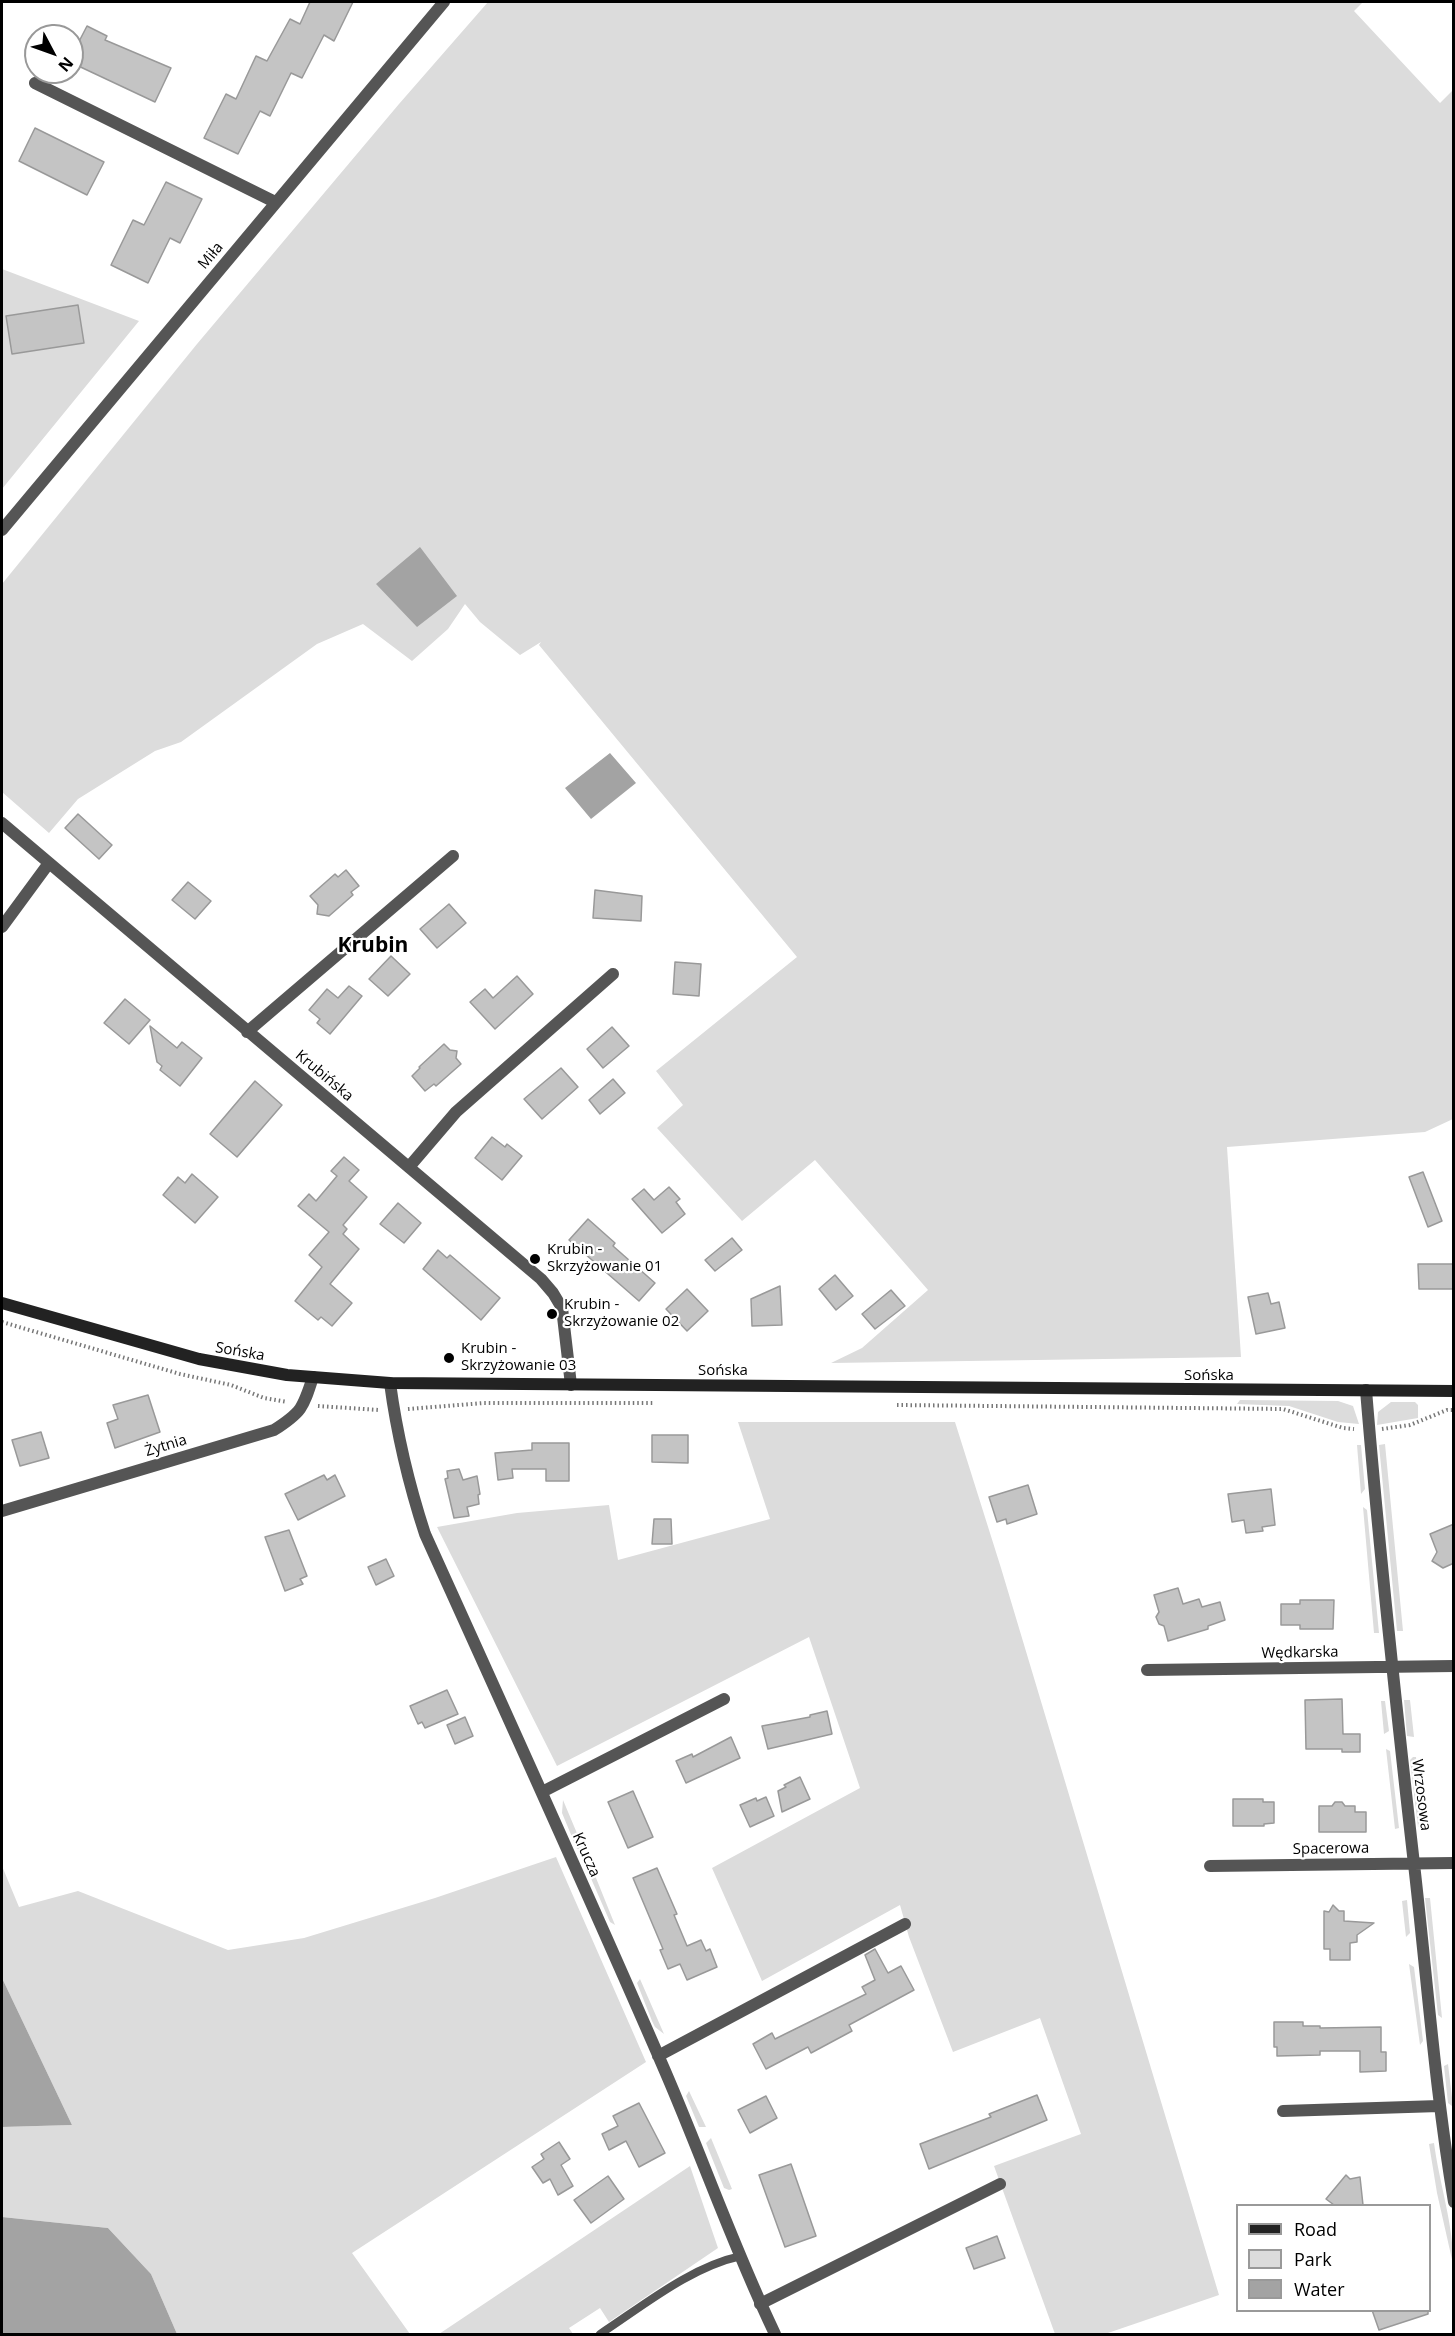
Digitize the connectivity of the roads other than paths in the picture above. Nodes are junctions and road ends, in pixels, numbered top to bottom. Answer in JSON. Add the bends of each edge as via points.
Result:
{"nodes":[{"id":1,"x":444,"y":2,"type":"edge"},
{"id":2,"x":39,"y":84,"type":"edge"},
{"id":3,"x":276,"y":202,"type":"junction"},
{"id":4,"x":2,"y":530,"type":"edge"},
{"id":5,"x":2,"y":823,"type":"edge"},
{"id":6,"x":453,"y":856,"type":"dead end"},
{"id":7,"x":49,"y":863,"type":"junction"},
{"id":8,"x":2,"y":927,"type":"edge"},
{"id":9,"x":613,"y":974,"type":"dead end"},
{"id":10,"x":247,"y":1032,"type":"junction"},
{"id":11,"x":409,"y":1167,"type":"junction"},
{"id":12,"x":2,"y":1303,"type":"edge"},
{"id":13,"x":313,"y":1377,"type":"junction"},
{"id":14,"x":390,"y":1383,"type":"junction"},
{"id":15,"x":571,"y":1385,"type":"junction"},
{"id":16,"x":1366,"y":1390,"type":"junction"},
{"id":17,"x":1454,"y":1391,"type":"edge"},
{"id":18,"x":2,"y":1511,"type":"edge"},
{"id":19,"x":1454,"y":1666,"type":"edge"},
{"id":20,"x":1391,"y":1667,"type":"junction"},
{"id":21,"x":1147,"y":1670,"type":"dead end"},
{"id":22,"x":724,"y":1699,"type":"dead end"},
{"id":23,"x":542,"y":1792,"type":"junction"},
{"id":24,"x":1454,"y":1863,"type":"edge"},
{"id":25,"x":1414,"y":1864,"type":"junction"},
{"id":26,"x":1210,"y":1866,"type":"dead end"},
{"id":27,"x":905,"y":1924,"type":"dead end"},
{"id":28,"x":658,"y":2056,"type":"junction"},
{"id":29,"x":1439,"y":2106,"type":"junction"},
{"id":30,"x":1284,"y":2111,"type":"dead end"},
{"id":31,"x":1000,"y":2184,"type":"dead end"},
{"id":32,"x":1454,"y":2202,"type":"edge"},
{"id":33,"x":741,"y":2256,"type":"junction"},
{"id":34,"x":760,"y":2304,"type":"junction"},
{"id":35,"x":600,"y":2334,"type":"edge"},
{"id":36,"x":775,"y":2334,"type":"edge"}],
"edges":[{"from":1,"to":3,"type":"street","name":"Miła"},
{"from":2,"to":3,"type":"street"},
{"from":3,"to":4,"type":"street","name":"Miła"},
{"from":5,"to":7,"type":"street","name":"Krubińska"},
{"from":6,"to":10,"type":"street"},
{"from":7,"to":8,"type":"street"},
{"from":7,"to":10,"type":"street","name":"Krubińska"},
{"from":9,"to":11,"type":"street","via":[[456,1112]]},
{"from":10,"to":11,"type":"street","name":"Krubińska"},
{"from":11,"to":15,"type":"street","name":"Krubińska","via":[[553,1293],[563,1315]]},
{"from":12,"to":13,"type":"street","name":"Sońska","via":[[199,1359]]},
{"from":13,"to":14,"type":"street","name":"Sońska"},
{"from":13,"to":18,"type":"street","name":"Żytnia","via":[[304,1405],[274,1430]]},
{"from":14,"to":15,"type":"street","name":"Sońska"},
{"from":14,"to":23,"type":"street","name":"Krucza","via":[[410,1489],[425,1534]]},
{"from":15,"to":16,"type":"street","name":"Sońska"},
{"from":16,"to":17,"type":"street","name":"Sońska"},
{"from":16,"to":20,"type":"street","name":"Wrzosowa"},
{"from":19,"to":20,"type":"street","name":"Wędkarska"},
{"from":20,"to":21,"type":"street","name":"Wędkarska"},
{"from":20,"to":25,"type":"street","name":"Wrzosowa"},
{"from":22,"to":23,"type":"street"},
{"from":23,"to":28,"type":"street","name":"Krucza"},
{"from":24,"to":25,"type":"street","name":"Spacerowa"},
{"from":25,"to":26,"type":"street","name":"Spacerowa"},
{"from":25,"to":29,"type":"street","name":"Wrzosowa"},
{"from":27,"to":28,"type":"street"},
{"from":28,"to":33,"type":"street","name":"Krucza"},
{"from":29,"to":30,"type":"street"},
{"from":29,"to":32,"type":"street","name":"Wrzosowa"},
{"from":31,"to":34,"type":"street"},
{"from":33,"to":34,"type":"street","name":"Krucza"},
{"from":33,"to":35,"type":"lane","via":[[702,2268]]},
{"from":34,"to":36,"type":"street","name":"Krucza"}]}
